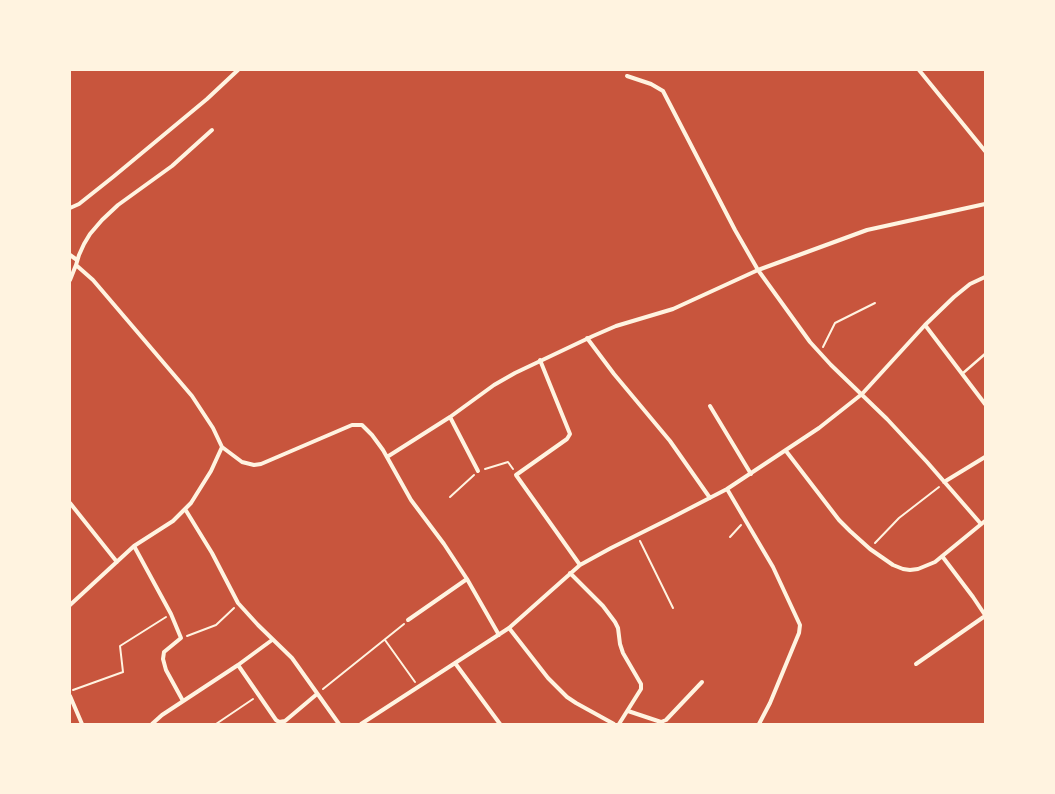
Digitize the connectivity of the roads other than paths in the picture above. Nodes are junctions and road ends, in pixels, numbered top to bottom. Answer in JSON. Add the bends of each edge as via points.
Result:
{"nodes":[{"id":1,"x":238,"y":70,"type":"edge"},
{"id":2,"x":919,"y":70,"type":"edge"},
{"id":3,"x":627,"y":76,"type":"dead end"},
{"id":4,"x":212,"y":130,"type":"dead end"},
{"id":5,"x":985,"y":151,"type":"edge"},
{"id":6,"x":985,"y":204,"type":"edge"},
{"id":7,"x":70,"y":208,"type":"edge"},
{"id":8,"x":70,"y":255,"type":"edge"},
{"id":9,"x":77,"y":260,"type":"junction"},
{"id":10,"x":76,"y":265,"type":"junction"},
{"id":11,"x":758,"y":270,"type":"junction"},
{"id":12,"x":985,"y":277,"type":"edge"},
{"id":13,"x":70,"y":280,"type":"edge"},
{"id":14,"x":925,"y":325,"type":"junction"},
{"id":15,"x":587,"y":338,"type":"junction"},
{"id":16,"x":985,"y":354,"type":"edge"},
{"id":17,"x":540,"y":360,"type":"junction"},
{"id":18,"x":962,"y":374,"type":"junction"},
{"id":19,"x":862,"y":394,"type":"junction"},
{"id":20,"x":985,"y":404,"type":"edge"},
{"id":21,"x":710,"y":406,"type":"dead end"},
{"id":22,"x":450,"y":417,"type":"junction"},
{"id":23,"x":222,"y":447,"type":"junction"},
{"id":24,"x":786,"y":451,"type":"junction"},
{"id":25,"x":387,"y":457,"type":"junction"},
{"id":26,"x":985,"y":457,"type":"edge"},
{"id":27,"x":478,"y":471,"type":"road end"},
{"id":28,"x":751,"y":474,"type":"junction"},
{"id":29,"x":944,"y":482,"type":"junction"},
{"id":30,"x":727,"y":489,"type":"junction"},
{"id":31,"x":710,"y":498,"type":"junction"},
{"id":32,"x":70,"y":503,"type":"edge"},
{"id":33,"x":185,"y":509,"type":"junction"},
{"id":34,"x":985,"y":521,"type":"edge"},
{"id":35,"x":981,"y":524,"type":"junction"},
{"id":36,"x":134,"y":546,"type":"junction"},
{"id":37,"x":942,"y":556,"type":"junction"},
{"id":38,"x":117,"y":562,"type":"junction"},
{"id":39,"x":580,"y":565,"type":"junction"},
{"id":40,"x":570,"y":573,"type":"junction"},
{"id":41,"x":467,"y":579,"type":"junction"},
{"id":42,"x":70,"y":605,"type":"edge"},
{"id":43,"x":985,"y":616,"type":"edge"},
{"id":44,"x":408,"y":620,"type":"road end"},
{"id":45,"x":509,"y":628,"type":"junction"},
{"id":46,"x":499,"y":635,"type":"junction"},
{"id":47,"x":272,"y":640,"type":"junction"},
{"id":48,"x":455,"y":663,"type":"junction"},
{"id":49,"x":238,"y":664,"type":"junction"},
{"id":50,"x":916,"y":664,"type":"dead end"},
{"id":51,"x":702,"y":682,"type":"dead end"},
{"id":52,"x":318,"y":694,"type":"junction"},
{"id":53,"x":70,"y":696,"type":"edge"},
{"id":54,"x":183,"y":701,"type":"junction"},
{"id":55,"x":628,"y":710,"type":"junction"},
{"id":56,"x":367,"y":722,"type":"edge"},
{"id":57,"x":761,"y":723,"type":"edge"},
{"id":58,"x":82,"y":724,"type":"edge"},
{"id":59,"x":152,"y":724,"type":"edge"},
{"id":60,"x":339,"y":724,"type":"edge"},
{"id":61,"x":361,"y":724,"type":"edge"},
{"id":62,"x":500,"y":724,"type":"edge"},
{"id":63,"x":614,"y":724,"type":"edge"},
{"id":64,"x":619,"y":724,"type":"edge"}],
"edges":[{"from":1,"to":7,"type":"street","via":[[113,177]]},
{"from":2,"to":5,"type":"street"},
{"from":3,"to":11,"type":"street","via":[[651,84],[663,92]]},
{"from":4,"to":9,"type":"street","via":[[172,166],[118,205],[102,220],[90,234]]},
{"from":6,"to":11,"type":"street","via":[[867,230]]},
{"from":8,"to":9,"type":"street"},
{"from":9,"to":10,"type":"street"},
{"from":10,"to":13,"type":"street"},
{"from":10,"to":23,"type":"street","via":[[93,280],[192,396]]},
{"from":11,"to":15,"type":"street","via":[[673,309],[616,326]]},
{"from":11,"to":19,"type":"street","via":[[819,353]]},
{"from":12,"to":14,"type":"street","via":[[961,290]]},
{"from":14,"to":18,"type":"street"},
{"from":14,"to":19,"type":"street"},
{"from":15,"to":17,"type":"street"},
{"from":15,"to":31,"type":"street","via":[[670,441]]},
{"from":16,"to":18,"type":"lane"},
{"from":17,"to":22,"type":"street","via":[[494,386]]},
{"from":17,"to":39,"type":"street","via":[[570,434],[567,439],[516,475]]},
{"from":18,"to":20,"type":"street"},
{"from":19,"to":24,"type":"street"},
{"from":19,"to":29,"type":"street"},
{"from":21,"to":28,"type":"street"},
{"from":22,"to":25,"type":"street"},
{"from":22,"to":27,"type":"street"},
{"from":23,"to":25,"type":"street","via":[[242,462],[261,464],[357,424],[368,430]]},
{"from":23,"to":33,"type":"street","via":[[201,488]]},
{"from":24,"to":28,"type":"street"},
{"from":24,"to":37,"type":"street","via":[[839,520],[870,549],[893,565],[903,569],[918,569]]},
{"from":25,"to":41,"type":"street","via":[[412,500]]},
{"from":26,"to":29,"type":"street"},
{"from":28,"to":30,"type":"street"},
{"from":29,"to":35,"type":"street"},
{"from":30,"to":31,"type":"street"},
{"from":30,"to":57,"type":"street","via":[[773,567],[800,625],[799,633]]},
{"from":31,"to":39,"type":"street"},
{"from":32,"to":38,"type":"street"},
{"from":33,"to":36,"type":"street","via":[[172,521]]},
{"from":33,"to":47,"type":"street","via":[[238,603]]},
{"from":34,"to":35,"type":"street"},
{"from":35,"to":37,"type":"street"},
{"from":36,"to":38,"type":"street"},
{"from":36,"to":54,"type":"street","via":[[171,614],[181,638],[167,649],[163,659],[166,670]]},
{"from":37,"to":43,"type":"street"},
{"from":38,"to":42,"type":"street"},
{"from":39,"to":40,"type":"street"},
{"from":40,"to":45,"type":"street"},
{"from":40,"to":55,"type":"street","via":[[617,625],[623,653],[642,686]]},
{"from":41,"to":44,"type":"street"},
{"from":41,"to":46,"type":"street"},
{"from":43,"to":50,"type":"street"},
{"from":45,"to":46,"type":"street"},
{"from":45,"to":63,"type":"street","via":[[548,678],[567,697]]},
{"from":46,"to":48,"type":"street"},
{"from":47,"to":49,"type":"street"},
{"from":47,"to":52,"type":"street","via":[[295,661]]},
{"from":48,"to":56,"type":"street"},
{"from":48,"to":62,"type":"street"},
{"from":49,"to":52,"type":"street","via":[[276,720],[282,722]]},
{"from":49,"to":54,"type":"street"},
{"from":51,"to":55,"type":"street","via":[[666,720],[661,722]]},
{"from":52,"to":60,"type":"street"},
{"from":53,"to":58,"type":"street"},
{"from":54,"to":59,"type":"street"},
{"from":55,"to":64,"type":"street"},
{"from":56,"to":61,"type":"street"}]}
